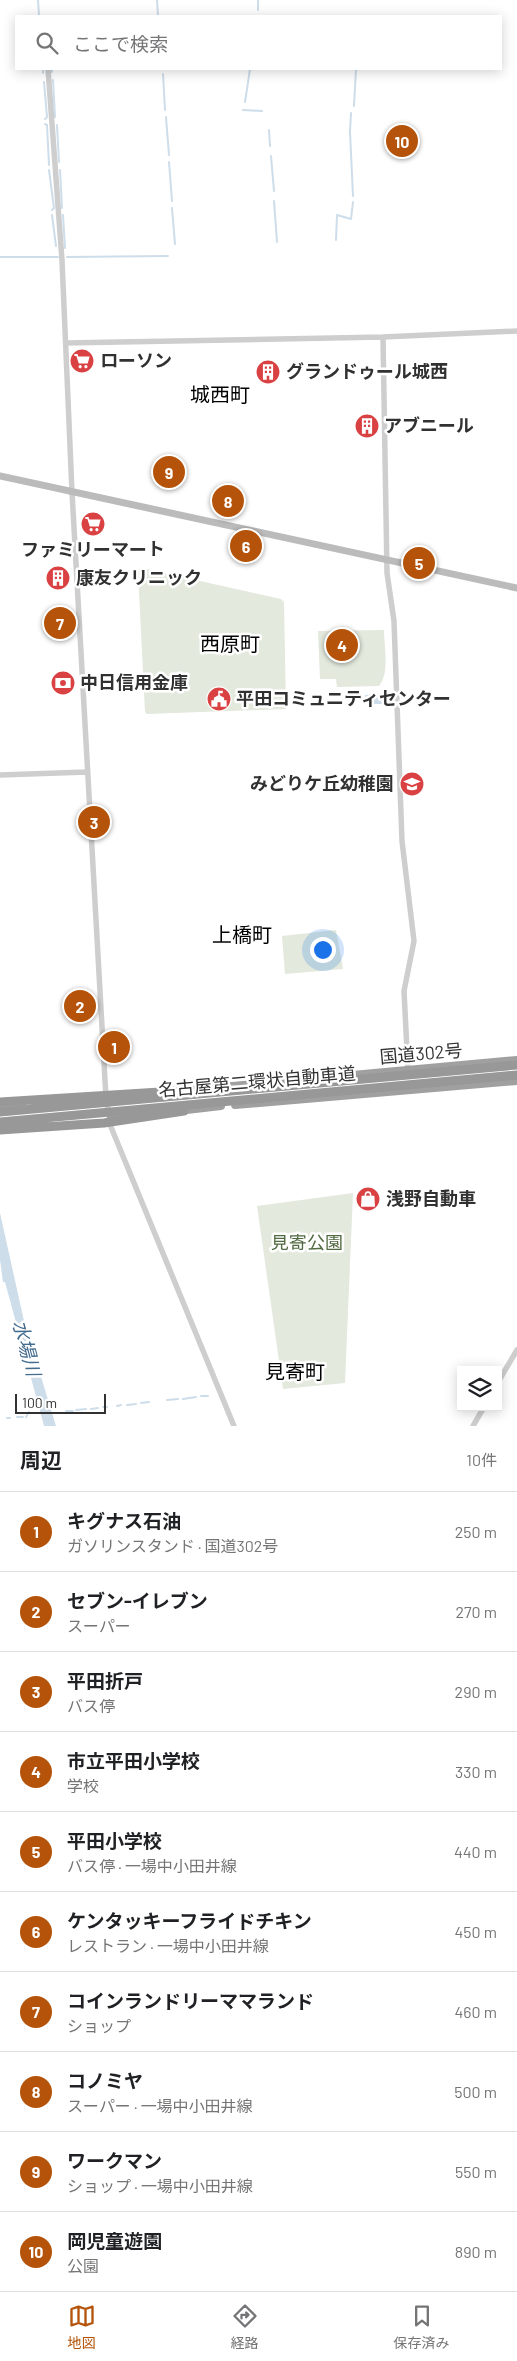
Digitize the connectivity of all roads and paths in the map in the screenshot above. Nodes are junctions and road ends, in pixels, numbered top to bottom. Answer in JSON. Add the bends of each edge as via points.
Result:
{"nodes":[{"id":1,"x":48,"y":70,"type":"edge"},
{"id":2,"x":517,"y":331,"type":"edge"},
{"id":3,"x":383,"y":337,"type":"junction"},
{"id":4,"x":66,"y":343,"type":"junction"},
{"id":5,"x":0,"y":476,"type":"edge"},
{"id":6,"x":72,"y":492,"type":"junction"},
{"id":7,"x":387,"y":560,"type":"junction"},
{"id":8,"x":517,"y":588,"type":"edge"},
{"id":9,"x":87,"y":772,"type":"junction"},
{"id":10,"x":0,"y":775,"type":"edge"},
{"id":11,"x":517,"y":1060,"type":"edge"},
{"id":12,"x":517,"y":1066,"type":"edge"},
{"id":13,"x":408,"y":1070,"type":"junction"},
{"id":14,"x":517,"y":1076,"type":"edge"},
{"id":15,"x":517,"y":1081,"type":"edge"},
{"id":16,"x":334,"y":1082,"type":"junction"},
{"id":17,"x":106,"y":1098,"type":"junction"},
{"id":18,"x":251,"y":1099,"type":"junction"},
{"id":19,"x":0,"y":1102,"type":"edge"},
{"id":20,"x":0,"y":1110,"type":"edge"},
{"id":21,"x":109,"y":1116,"type":"junction"},
{"id":22,"x":0,"y":1124,"type":"edge"},
{"id":23,"x":0,"y":1130,"type":"edge"},
{"id":24,"x":517,"y":1350,"type":"edge"},
{"id":25,"x":502,"y":1375,"type":"edge"},
{"id":26,"x":482,"y":1411,"type":"edge"},
{"id":27,"x":234,"y":1426,"type":"edge"},
{"id":28,"x":473,"y":1426,"type":"edge"}],
"edges":[{"from":1,"to":4,"type":"street"},
{"from":2,"to":3,"type":"street"},
{"from":3,"to":4,"type":"street"},
{"from":3,"to":7,"type":"street"},
{"from":4,"to":6,"type":"street"},
{"from":5,"to":6,"type":"main road"},
{"from":6,"to":7,"type":"main road"},
{"from":6,"to":9,"type":"street"},
{"from":7,"to":8,"type":"main road"},
{"from":7,"to":13,"type":"street","via":[[394,621],[402,840],[414,941],[404,991]]},
{"from":9,"to":10,"type":"street"},
{"from":9,"to":17,"type":"street"},
{"from":11,"to":13,"type":"highway","name":"国道302号"},
{"from":12,"to":16,"type":"highway","name":"名古屋第二環状自動車道"},
{"from":13,"to":17,"type":"highway","name":"国道302号"},
{"from":14,"to":18,"type":"highway","name":"名古屋第二環状自動車道"},
{"from":15,"to":21,"type":"highway","name":"国道302号"},
{"from":16,"to":19,"type":"highway"},
{"from":16,"to":20,"type":"highway","name":"名古屋第二環状自動車道"},
{"from":17,"to":20,"type":"highway","name":"国道302号"},
{"from":17,"to":21,"type":"street"},
{"from":18,"to":22,"type":"highway","name":"名古屋第二環状自動車道"},
{"from":18,"to":23,"type":"highway","via":[[133,1119]]},
{"from":21,"to":22,"type":"highway","name":"国道302号"},
{"from":21,"to":27,"type":"street"},
{"from":24,"to":25,"type":"street"},
{"from":26,"to":28,"type":"street"}]}
